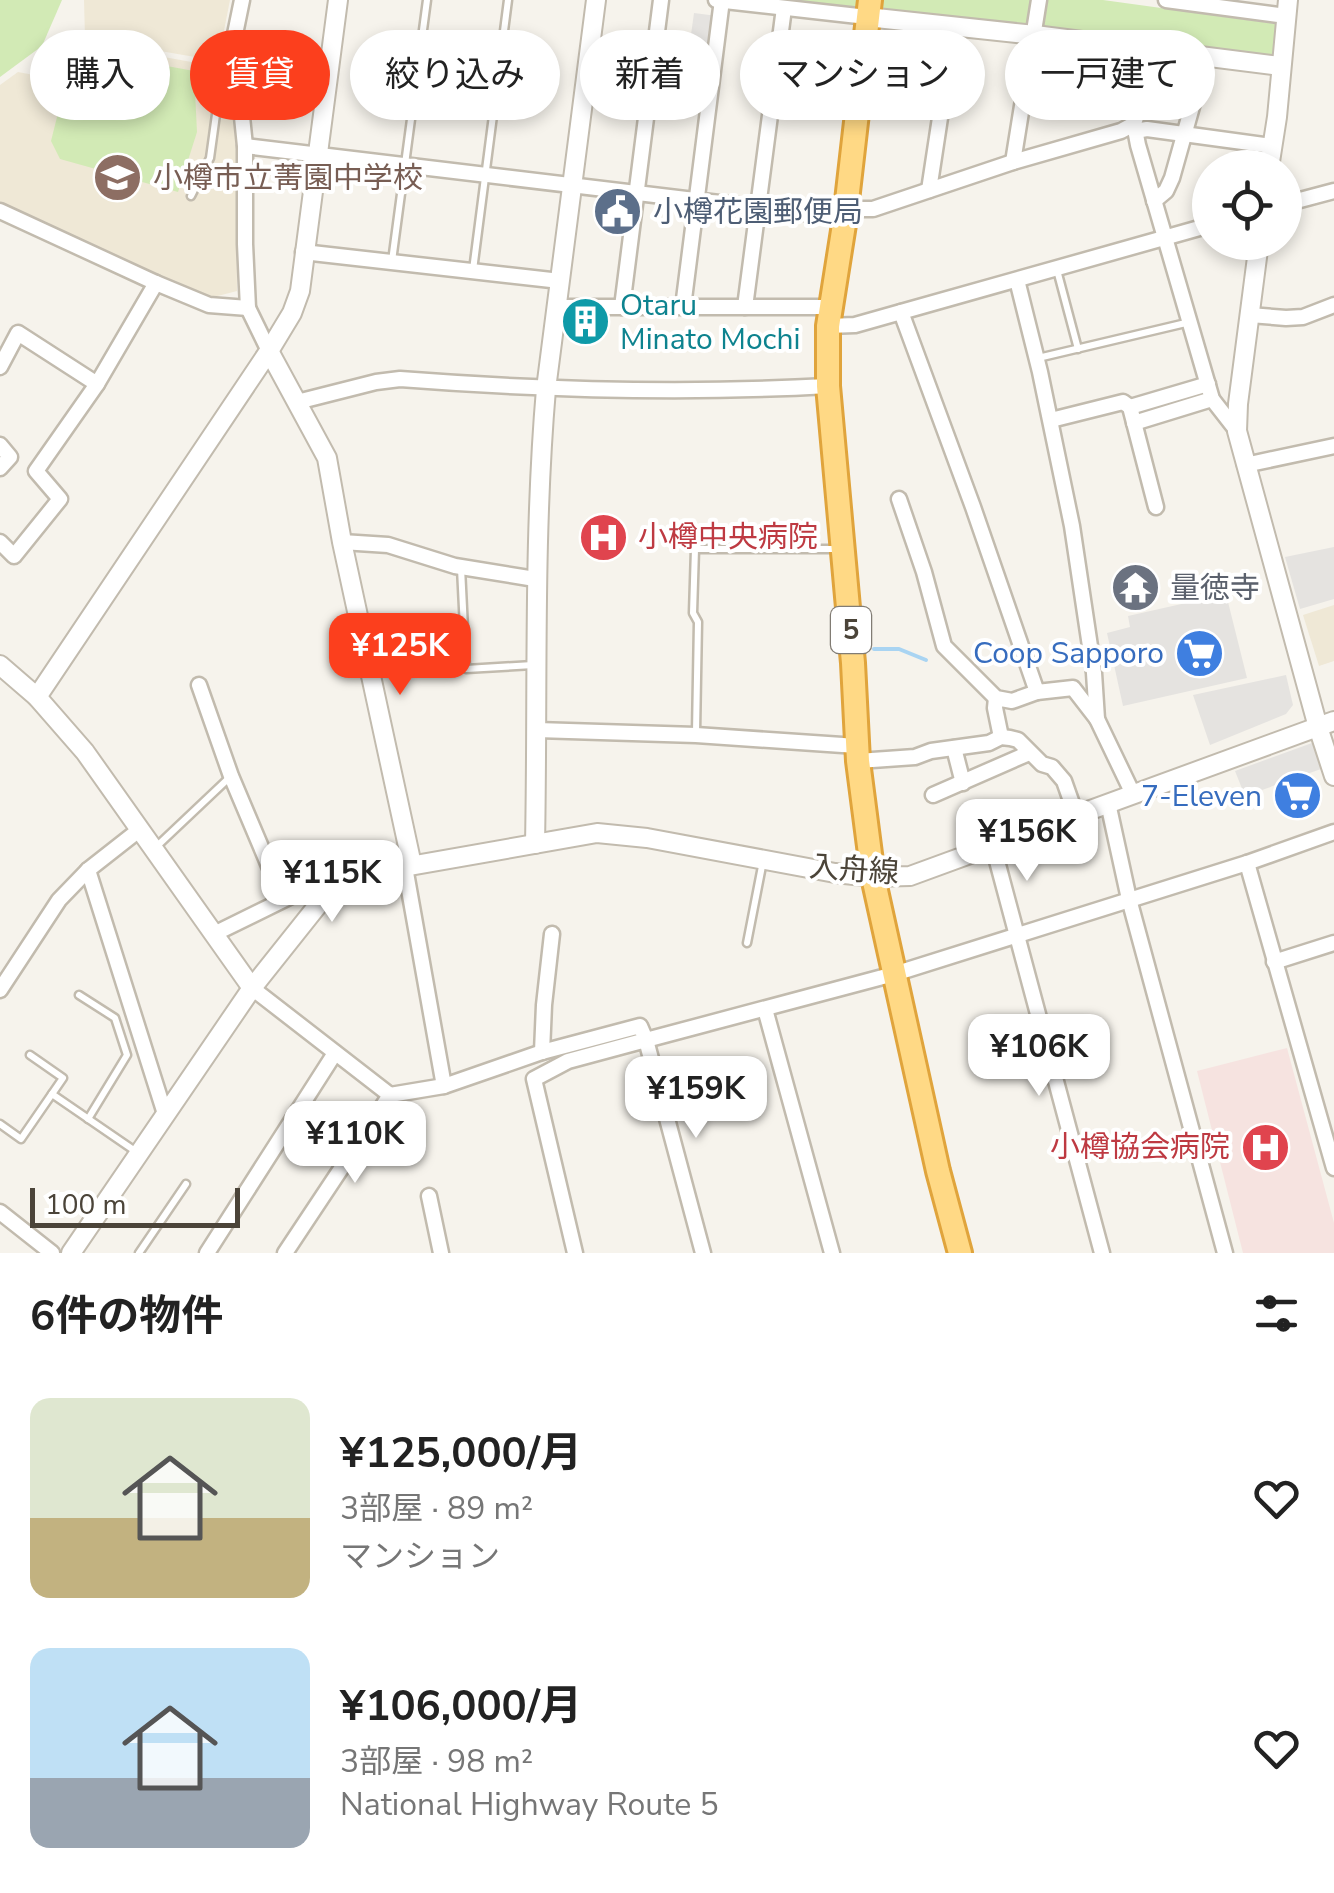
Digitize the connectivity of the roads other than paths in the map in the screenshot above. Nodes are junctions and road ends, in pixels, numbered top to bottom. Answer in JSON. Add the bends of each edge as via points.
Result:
{"nodes":[{"id":1,"x":242,"y":0,"type":"edge"},
{"id":2,"x":338,"y":0,"type":"edge"},
{"id":3,"x":427,"y":0,"type":"edge"},
{"id":4,"x":508,"y":0,"type":"edge"},
{"id":5,"x":596,"y":0,"type":"edge"},
{"id":6,"x":661,"y":0,"type":"edge"},
{"id":7,"x":720,"y":0,"type":"edge"},
{"id":8,"x":1039,"y":0,"type":"edge"},
{"id":9,"x":1168,"y":0,"type":"edge"},
{"id":10,"x":784,"y":8,"type":"junction"},
{"id":11,"x":1287,"y":8,"type":"edge"},
{"id":12,"x":869,"y":9,"type":"edge"},
{"id":13,"x":954,"y":26,"type":"junction"},
{"id":14,"x":236,"y":30,"type":"edge"},
{"id":15,"x":1036,"y":30,"type":"edge"},
{"id":16,"x":1005,"y":32,"type":"edge"},
{"id":17,"x":1215,"y":58,"type":"edge"},
{"id":18,"x":1280,"y":66,"type":"junction"},
{"id":19,"x":215,"y":120,"type":"edge"},
{"id":20,"x":242,"y":120,"type":"edge"},
{"id":21,"x":1020,"y":120,"type":"edge"},
{"id":22,"x":1137,"y":120,"type":"edge"},
{"id":23,"x":1188,"y":120,"type":"edge"},
{"id":24,"x":1135,"y":127,"type":"junction"},
{"id":25,"x":1185,"y":134,"type":"junction"},
{"id":26,"x":245,"y":146,"type":"junction"},
{"id":27,"x":1272,"y":146,"type":"junction"},
{"id":28,"x":1272,"y":150,"type":"edge"},
{"id":29,"x":316,"y":156,"type":"junction"},
{"id":30,"x":1013,"y":162,"type":"junction"},
{"id":31,"x":406,"y":166,"type":"junction"},
{"id":32,"x":486,"y":175,"type":"junction"},
{"id":33,"x":572,"y":186,"type":"junction"},
{"id":34,"x":929,"y":190,"type":"junction"},
{"id":35,"x":1334,"y":191,"type":"edge"},
{"id":36,"x":637,"y":193,"type":"junction"},
{"id":37,"x":191,"y":196,"type":"dead end"},
{"id":38,"x":1302,"y":199,"type":"edge"},
{"id":39,"x":696,"y":200,"type":"junction"},
{"id":40,"x":1154,"y":202,"type":"junction"},
{"id":41,"x":758,"y":208,"type":"junction"},
{"id":42,"x":0,"y":211,"type":"edge"},
{"id":43,"x":844,"y":218,"type":"junction"},
{"id":44,"x":1192,"y":231,"type":"edge"},
{"id":45,"x":1166,"y":239,"type":"junction"},
{"id":46,"x":304,"y":252,"type":"junction"},
{"id":47,"x":1257,"y":260,"type":"edge"},
{"id":48,"x":392,"y":261,"type":"junction"},
{"id":49,"x":1056,"y":269,"type":"junction"},
{"id":50,"x":473,"y":270,"type":"junction"},
{"id":51,"x":1017,"y":280,"type":"junction"},
{"id":52,"x":560,"y":281,"type":"junction"},
{"id":53,"x":156,"y":284,"type":"junction"},
{"id":54,"x":1334,"y":305,"type":"edge"},
{"id":55,"x":622,"y":306,"type":"junction"},
{"id":56,"x":683,"y":306,"type":"junction"},
{"id":57,"x":557,"y":307,"type":"junction"},
{"id":58,"x":248,"y":308,"type":"junction"},
{"id":59,"x":746,"y":308,"type":"junction"},
{"id":60,"x":901,"y":312,"type":"junction"},
{"id":61,"x":1250,"y":315,"type":"junction"},
{"id":62,"x":829,"y":317,"type":"junction"},
{"id":63,"x":1190,"y":322,"type":"junction"},
{"id":64,"x":1078,"y":349,"type":"junction"},
{"id":65,"x":269,"y":350,"type":"junction"},
{"id":66,"x":1037,"y":359,"type":"junction"},
{"id":67,"x":0,"y":367,"type":"edge"},
{"id":68,"x":97,"y":384,"type":"junction"},
{"id":69,"x":828,"y":386,"type":"junction"},
{"id":70,"x":546,"y":389,"type":"junction"},
{"id":71,"x":1210,"y":391,"type":"junction"},
{"id":72,"x":297,"y":402,"type":"junction"},
{"id":73,"x":1130,"y":407,"type":"junction"},
{"id":74,"x":1050,"y":420,"type":"junction"},
{"id":75,"x":1134,"y":422,"type":"junction"},
{"id":76,"x":1237,"y":431,"type":"junction"},
{"id":77,"x":0,"y":445,"type":"edge"},
{"id":78,"x":1334,"y":446,"type":"edge"},
{"id":79,"x":1245,"y":465,"type":"junction"},
{"id":80,"x":0,"y":468,"type":"edge"},
{"id":81,"x":899,"y":499,"type":"dead end"},
{"id":82,"x":1156,"y":507,"type":"dead end"},
{"id":83,"x":0,"y":542,"type":"edge"},
{"id":84,"x":342,"y":542,"type":"junction"},
{"id":85,"x":844,"y":549,"type":"junction"},
{"id":86,"x":460,"y":567,"type":"junction"},
{"id":87,"x":535,"y":580,"type":"junction"},
{"id":88,"x":536,"y":665,"type":"junction"},
{"id":89,"x":4,"y":674,"type":"edge"},
{"id":90,"x":198,"y":686,"type":"dead end"},
{"id":91,"x":1037,"y":692,"type":"junction"},
{"id":92,"x":37,"y":697,"type":"junction"},
{"id":93,"x":996,"y":698,"type":"junction"},
{"id":94,"x":1097,"y":719,"type":"junction"},
{"id":95,"x":1326,"y":724,"type":"edge"},
{"id":96,"x":537,"y":730,"type":"junction"},
{"id":97,"x":696,"y":736,"type":"junction"},
{"id":98,"x":1002,"y":737,"type":"junction"},
{"id":99,"x":954,"y":748,"type":"junction"},
{"id":100,"x":1029,"y":753,"type":"junction"},
{"id":101,"x":857,"y":754,"type":"junction"},
{"id":102,"x":231,"y":776,"type":"junction"},
{"id":103,"x":1334,"y":776,"type":"edge"},
{"id":104,"x":963,"y":783,"type":"junction"},
{"id":105,"x":1133,"y":794,"type":"junction"},
{"id":106,"x":934,"y":795,"type":"dead end"},
{"id":107,"x":1108,"y":803,"type":"junction"},
{"id":108,"x":1076,"y":815,"type":"junction"},
{"id":109,"x":139,"y":830,"type":"junction"},
{"id":110,"x":1334,"y":832,"type":"edge"},
{"id":111,"x":535,"y":844,"type":"junction"},
{"id":112,"x":994,"y":846,"type":"junction"},
{"id":113,"x":154,"y":850,"type":"junction"},
{"id":114,"x":764,"y":860,"type":"junction"},
{"id":115,"x":1247,"y":862,"type":"junction"},
{"id":116,"x":409,"y":866,"type":"junction"},
{"id":117,"x":88,"y":870,"type":"junction"},
{"id":118,"x":873,"y":877,"type":"junction"},
{"id":119,"x":346,"y":883,"type":"junction"},
{"id":120,"x":283,"y":899,"type":"junction"},
{"id":121,"x":1128,"y":899,"type":"junction"},
{"id":122,"x":1018,"y":933,"type":"junction"},
{"id":123,"x":214,"y":934,"type":"junction"},
{"id":124,"x":552,"y":934,"type":"dead end"},
{"id":125,"x":747,"y":943,"type":"dead end"},
{"id":126,"x":1334,"y":943,"type":"edge"},
{"id":127,"x":1274,"y":962,"type":"junction"},
{"id":128,"x":894,"y":974,"type":"junction"},
{"id":129,"x":252,"y":988,"type":"junction"},
{"id":130,"x":0,"y":990,"type":"edge"},
{"id":131,"x":79,"y":995,"type":"dead end"},
{"id":132,"x":765,"y":1009,"type":"junction"},
{"id":133,"x":646,"y":1040,"type":"junction"},
{"id":134,"x":542,"y":1052,"type":"junction"},
{"id":135,"x":335,"y":1053,"type":"junction"},
{"id":136,"x":30,"y":1055,"type":"dead end"},
{"id":137,"x":444,"y":1086,"type":"junction"},
{"id":138,"x":52,"y":1094,"type":"junction"},
{"id":139,"x":390,"y":1095,"type":"junction"},
{"id":140,"x":165,"y":1114,"type":"junction"},
{"id":141,"x":88,"y":1119,"type":"junction"},
{"id":142,"x":0,"y":1124,"type":"edge"},
{"id":143,"x":138,"y":1154,"type":"junction"},
{"id":144,"x":1334,"y":1168,"type":"edge"},
{"id":145,"x":186,"y":1184,"type":"dead end"},
{"id":146,"x":429,"y":1196,"type":"dead end"},
{"id":147,"x":0,"y":1212,"type":"edge"},
{"id":148,"x":52,"y":1253,"type":"edge"},
{"id":149,"x":71,"y":1253,"type":"edge"},
{"id":150,"x":139,"y":1253,"type":"edge"},
{"id":151,"x":207,"y":1253,"type":"edge"},
{"id":152,"x":284,"y":1253,"type":"edge"},
{"id":153,"x":441,"y":1253,"type":"edge"},
{"id":154,"x":575,"y":1253,"type":"edge"},
{"id":155,"x":703,"y":1253,"type":"edge"},
{"id":156,"x":832,"y":1253,"type":"edge"},
{"id":157,"x":960,"y":1253,"type":"edge"},
{"id":158,"x":1102,"y":1253,"type":"edge"},
{"id":159,"x":1225,"y":1253,"type":"edge"}],
"edges":[{"from":1,"to":14,"type":"street"},
{"from":2,"to":29,"type":"street"},
{"from":3,"to":31,"type":"lane"},
{"from":4,"to":32,"type":"lane"},
{"from":5,"to":33,"type":"street"},
{"from":6,"to":36,"type":"street"},
{"from":7,"to":10,"type":"street"},
{"from":7,"to":39,"type":"street"},
{"from":8,"to":15,"type":"street"},
{"from":9,"to":11,"type":"street"},
{"from":10,"to":12,"type":"street"},
{"from":10,"to":41,"type":"street"},
{"from":11,"to":18,"type":"street"},
{"from":12,"to":13,"type":"street"},
{"from":12,"to":43,"type":"highway","number":"5"},
{"from":13,"to":16,"type":"street"},
{"from":13,"to":34,"type":"street"},
{"from":17,"to":18,"type":"street"},
{"from":18,"to":27,"type":"street"},
{"from":19,"to":37,"type":"lane","via":[[210,158]]},
{"from":20,"to":26,"type":"street"},
{"from":21,"to":30,"type":"street"},
{"from":22,"to":24,"type":"street"},
{"from":23,"to":25,"type":"street"},
{"from":24,"to":25,"type":"street"},
{"from":24,"to":30,"type":"street"},
{"from":24,"to":40,"type":"street"},
{"from":25,"to":27,"type":"street"},
{"from":25,"to":40,"type":"street","via":[[1166,191]]},
{"from":26,"to":29,"type":"street"},
{"from":26,"to":58,"type":"street"},
{"from":27,"to":28,"type":"street"},
{"from":29,"to":31,"type":"street"},
{"from":29,"to":46,"type":"street"},
{"from":30,"to":34,"type":"street"},
{"from":31,"to":32,"type":"street"},
{"from":31,"to":48,"type":"lane"},
{"from":32,"to":33,"type":"street"},
{"from":32,"to":50,"type":"lane"},
{"from":33,"to":36,"type":"street"},
{"from":33,"to":52,"type":"street"},
{"from":34,"to":43,"type":"street"},
{"from":35,"to":38,"type":"street"},
{"from":36,"to":39,"type":"street"},
{"from":36,"to":55,"type":"street"},
{"from":39,"to":41,"type":"street"},
{"from":39,"to":56,"type":"street"},
{"from":40,"to":45,"type":"street"},
{"from":41,"to":43,"type":"street"},
{"from":41,"to":59,"type":"street"},
{"from":42,"to":53,"type":"street"},
{"from":43,"to":62,"type":"highway","number":"5"},
{"from":44,"to":45,"type":"street"},
{"from":45,"to":49,"type":"street"},
{"from":45,"to":63,"type":"street"},
{"from":46,"to":48,"type":"street"},
{"from":46,"to":65,"type":"street","via":[[300,292]]},
{"from":47,"to":61,"type":"street"},
{"from":48,"to":50,"type":"street"},
{"from":49,"to":51,"type":"street"},
{"from":49,"to":64,"type":"lane"},
{"from":50,"to":52,"type":"street"},
{"from":51,"to":60,"type":"street"},
{"from":51,"to":66,"type":"street"},
{"from":52,"to":57,"type":"street"},
{"from":53,"to":58,"type":"street","via":[[209,304]]},
{"from":53,"to":68,"type":"street"},
{"from":54,"to":61,"type":"street","via":[[1303,317]]},
{"from":55,"to":56,"type":"street"},
{"from":55,"to":57,"type":"street"},
{"from":56,"to":59,"type":"street"},
{"from":57,"to":70,"type":"street"},
{"from":58,"to":65,"type":"street"},
{"from":59,"to":62,"type":"street"},
{"from":60,"to":62,"type":"street","via":[[854,324]]},
{"from":60,"to":91,"type":"street"},
{"from":61,"to":76,"type":"street"},
{"from":62,"to":69,"type":"highway","number":"5"},
{"from":63,"to":64,"type":"lane"},
{"from":63,"to":71,"type":"street"},
{"from":64,"to":66,"type":"lane"},
{"from":65,"to":72,"type":"street"},
{"from":65,"to":92,"type":"street"},
{"from":66,"to":74,"type":"street"},
{"from":67,"to":68,"type":"street","via":[[18,333]]},
{"from":68,"to":83,"type":"street","via":[[36,471],[60,499],[14,556]]},
{"from":69,"to":70,"type":"street"},
{"from":69,"to":85,"type":"highway","number":"5"},
{"from":70,"to":72,"type":"street","via":[[400,380]]},
{"from":70,"to":87,"type":"street"},
{"from":71,"to":73,"type":"street"},
{"from":71,"to":75,"type":"street"},
{"from":71,"to":76,"type":"street"},
{"from":72,"to":84,"type":"street","via":[[327,458]]},
{"from":73,"to":74,"type":"street","via":[[1123,402]]},
{"from":73,"to":75,"type":"street"},
{"from":74,"to":94,"type":"street","via":[[1076,550]]},
{"from":75,"to":82,"type":"street"},
{"from":76,"to":79,"type":"street"},
{"from":77,"to":80,"type":"street","via":[[10,457]]},
{"from":78,"to":79,"type":"street"},
{"from":79,"to":95,"type":"street"},
{"from":81,"to":93,"type":"street","via":[[944,646]]},
{"from":84,"to":86,"type":"street","via":[[388,544]]},
{"from":84,"to":116,"type":"street"},
{"from":85,"to":97,"type":"lane","via":[[695,549]]},
{"from":85,"to":101,"type":"highway","number":"5"},
{"from":86,"to":87,"type":"street"},
{"from":86,"to":88,"type":"lane","via":[[466,669]]},
{"from":87,"to":88,"type":"street"},
{"from":88,"to":96,"type":"street"},
{"from":89,"to":92,"type":"street"},
{"from":90,"to":102,"type":"street"},
{"from":91,"to":93,"type":"street","via":[[1012,701]]},
{"from":91,"to":94,"type":"street","via":[[1073,688]]},
{"from":92,"to":109,"type":"street","via":[[86,752]]},
{"from":93,"to":98,"type":"street"},
{"from":94,"to":105,"type":"street"},
{"from":95,"to":103,"type":"street"},
{"from":95,"to":105,"type":"street","name":"入舟線"},
{"from":96,"to":97,"type":"street"},
{"from":96,"to":111,"type":"street"},
{"from":97,"to":101,"type":"street"},
{"from":98,"to":99,"type":"street"},
{"from":98,"to":100,"type":"street","via":[[1018,740]]},
{"from":99,"to":101,"type":"street","via":[[915,757]]},
{"from":99,"to":104,"type":"street"},
{"from":100,"to":104,"type":"street"},
{"from":100,"to":108,"type":"street","via":[[1064,781]]},
{"from":101,"to":118,"type":"highway","number":"5"},
{"from":102,"to":113,"type":"lane"},
{"from":102,"to":120,"type":"street"},
{"from":104,"to":106,"type":"street"},
{"from":105,"to":107,"type":"street","name":"入舟線"},
{"from":107,"to":108,"type":"street","name":"入舟線"},
{"from":107,"to":121,"type":"street"},
{"from":108,"to":112,"type":"street","name":"入舟線"},
{"from":109,"to":113,"type":"street"},
{"from":109,"to":117,"type":"street"},
{"from":110,"to":115,"type":"street"},
{"from":111,"to":114,"type":"street","name":"入舟線","via":[[597,833]]},
{"from":111,"to":116,"type":"street","name":"入舟線"},
{"from":112,"to":118,"type":"street","name":"入舟線","via":[[910,876]]},
{"from":112,"to":122,"type":"street"},
{"from":113,"to":123,"type":"street"},
{"from":114,"to":118,"type":"street","name":"入舟線"},
{"from":114,"to":125,"type":"lane"},
{"from":115,"to":121,"type":"street"},
{"from":115,"to":127,"type":"street"},
{"from":116,"to":119,"type":"street","name":"入舟線"},
{"from":116,"to":137,"type":"street"},
{"from":117,"to":130,"type":"street","via":[[59,900]]},
{"from":117,"to":140,"type":"street"},
{"from":118,"to":128,"type":"highway","number":"5"},
{"from":119,"to":120,"type":"street","via":[[322,882]]},
{"from":119,"to":129,"type":"street","via":[[322,900]]},
{"from":120,"to":123,"type":"street"},
{"from":121,"to":122,"type":"street"},
{"from":121,"to":159,"type":"street"},
{"from":122,"to":128,"type":"street"},
{"from":122,"to":158,"type":"street"},
{"from":123,"to":129,"type":"street"},
{"from":124,"to":134,"type":"street"},
{"from":126,"to":127,"type":"street"},
{"from":127,"to":144,"type":"street"},
{"from":128,"to":132,"type":"street"},
{"from":128,"to":157,"type":"highway","number":"5"},
{"from":129,"to":135,"type":"street"},
{"from":129,"to":140,"type":"street"},
{"from":131,"to":141,"type":"lane","via":[[115,1018],[127,1054]]},
{"from":132,"to":133,"type":"street"},
{"from":132,"to":156,"type":"street"},
{"from":133,"to":134,"type":"street","via":[[640,1026]]},
{"from":133,"to":154,"type":"street","via":[[568,1061],[534,1079]]},
{"from":133,"to":155,"type":"street"},
{"from":134,"to":137,"type":"street"},
{"from":135,"to":139,"type":"street"},
{"from":135,"to":151,"type":"street"},
{"from":136,"to":138,"type":"lane","via":[[63,1078]]},
{"from":137,"to":139,"type":"street"},
{"from":138,"to":141,"type":"lane"},
{"from":138,"to":142,"type":"lane","via":[[22,1139]]},
{"from":139,"to":152,"type":"street"},
{"from":140,"to":143,"type":"street"},
{"from":141,"to":143,"type":"lane"},
{"from":143,"to":149,"type":"street"},
{"from":145,"to":150,"type":"lane"},
{"from":146,"to":153,"type":"street"},
{"from":147,"to":148,"type":"street"}]}
